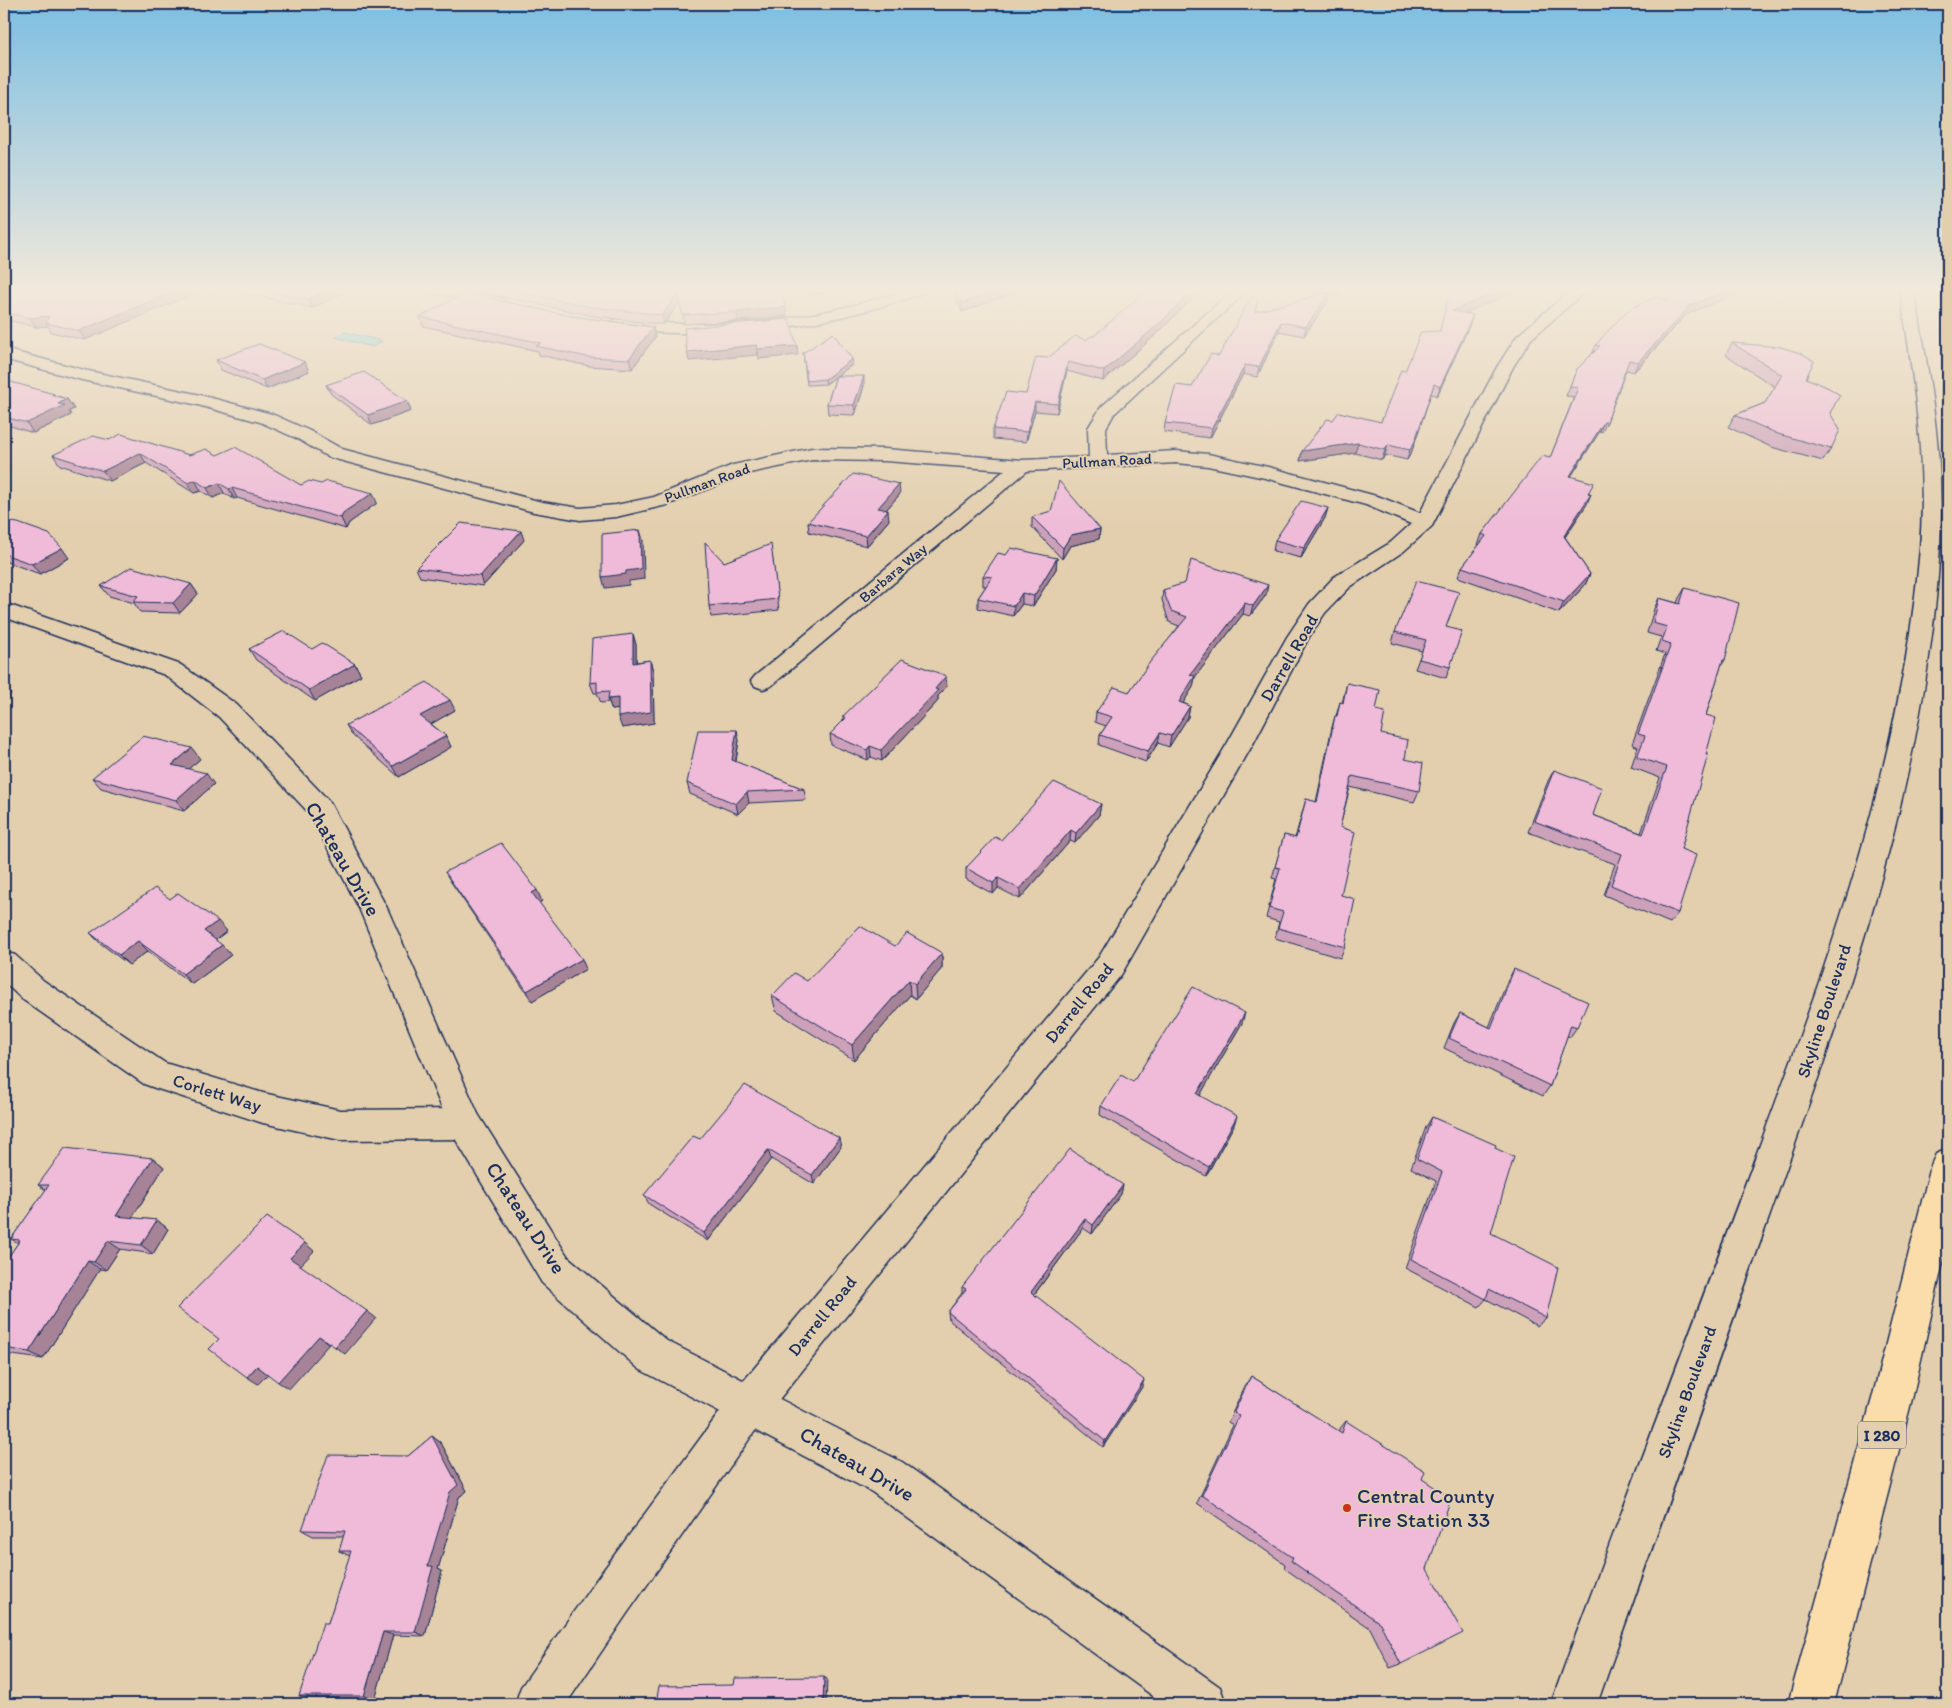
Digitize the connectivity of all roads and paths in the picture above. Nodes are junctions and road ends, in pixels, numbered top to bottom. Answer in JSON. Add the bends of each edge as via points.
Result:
{"nodes":[{"id":1,"x":59,"y":369,"type":"edge"},
{"id":2,"x":1154,"y":369,"type":"edge"},
{"id":3,"x":1504,"y":369,"type":"edge"},
{"id":4,"x":1920,"y":369,"type":"edge"},
{"id":5,"x":1098,"y":462,"type":"junction"},
{"id":6,"x":1022,"y":466,"type":"junction"},
{"id":7,"x":1425,"y":522,"type":"junction"},
{"id":8,"x":4,"y":610,"type":"edge"},
{"id":9,"x":763,"y":681,"type":"dead end"},
{"id":10,"x":4,"y":964,"type":"edge"},
{"id":11,"x":465,"y":1124,"type":"junction"},
{"id":12,"x":1948,"y":1165,"type":"edge"},
{"id":13,"x":750,"y":1404,"type":"junction"},
{"id":14,"x":538,"y":1704,"type":"edge"},
{"id":15,"x":1203,"y":1704,"type":"edge"},
{"id":16,"x":1574,"y":1704,"type":"edge"},
{"id":17,"x":1812,"y":1704,"type":"edge"}],
"edges":[{"from":1,"to":6,"type":"street","name":"Pullman Road","via":[[266,418],[335,453],[541,508],[580,514],[616,511],[660,501],[740,469],[812,454],[885,455]]},
{"from":2,"to":5,"type":"street","via":[[1107,411],[1097,428]]},
{"from":3,"to":7,"type":"street","name":"Darrell Road"},
{"from":4,"to":16,"type":"street","name":"Skyline Boulevard","via":[[1927,416],[1930,545],[1914,680],[1892,779],[1863,889],[1822,1021]]},
{"from":5,"to":6,"type":"street","name":"Pullman Road"},
{"from":5,"to":7,"type":"street","name":"Pullman Road","via":[[1176,457],[1208,460],[1373,501]]},
{"from":6,"to":9,"type":"street","name":"Barbara Way"},
{"from":7,"to":13,"type":"street","name":"Darrell Road","via":[[1396,547],[1342,582],[1317,609],[1110,966]]},
{"from":8,"to":11,"type":"street","name":"Chateau Drive","via":[[173,670],[228,711],[320,808],[373,908]]},
{"from":10,"to":11,"type":"street","name":"Corlett Way","via":[[33,990],[155,1074],[263,1108],[340,1125]]},
{"from":11,"to":13,"type":"street","name":"Chateau Drive","via":[[555,1270],[653,1355]]},
{"from":12,"to":17,"type":"highway","number":"I 280","via":[[1893,1395]]},
{"from":13,"to":14,"type":"street","name":"Darrell Road"},
{"from":13,"to":15,"type":"street","name":"Chateau Drive","via":[[887,1477]]}]}
